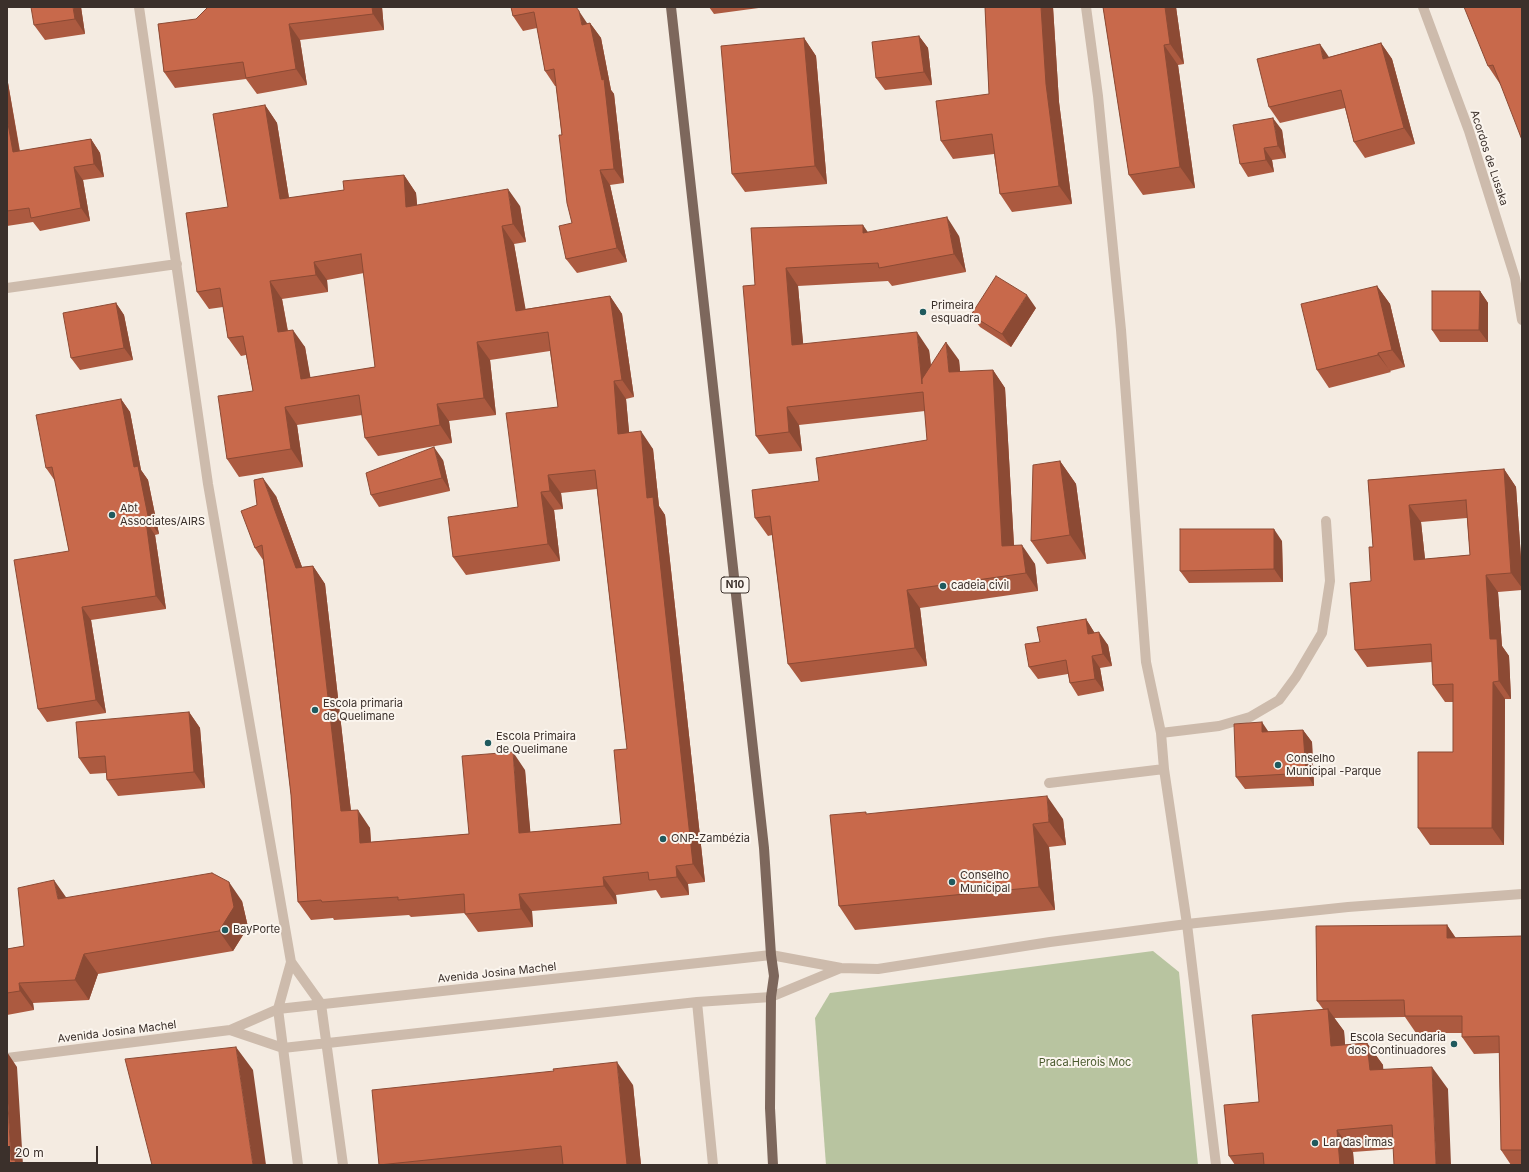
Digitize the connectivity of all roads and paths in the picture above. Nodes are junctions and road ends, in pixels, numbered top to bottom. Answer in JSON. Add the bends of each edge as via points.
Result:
{"nodes":[{"id":1,"x":139,"y":7,"type":"edge"},
{"id":2,"x":671,"y":7,"type":"edge"},
{"id":3,"x":1086,"y":7,"type":"edge"},
{"id":4,"x":1423,"y":7,"type":"edge"},
{"id":5,"x":177,"y":264,"type":"junction"},
{"id":6,"x":7,"y":288,"type":"edge"},
{"id":7,"x":1522,"y":320,"type":"edge"},
{"id":8,"x":1326,"y":521,"type":"dead end"},
{"id":9,"x":1161,"y":733,"type":"junction"},
{"id":10,"x":1164,"y":769,"type":"junction"},
{"id":11,"x":1049,"y":783,"type":"dead end"},
{"id":12,"x":1522,"y":894,"type":"edge"},
{"id":13,"x":1187,"y":924,"type":"junction"},
{"id":14,"x":770,"y":955,"type":"junction"},
{"id":15,"x":291,"y":962,"type":"junction"},
{"id":16,"x":841,"y":968,"type":"junction"},
{"id":17,"x":771,"y":997,"type":"junction"},
{"id":18,"x":697,"y":1002,"type":"junction"},
{"id":19,"x":321,"y":1004,"type":"junction"},
{"id":20,"x":278,"y":1009,"type":"junction"},
{"id":21,"x":230,"y":1030,"type":"junction"},
{"id":22,"x":327,"y":1043,"type":"junction"},
{"id":23,"x":283,"y":1048,"type":"junction"},
{"id":24,"x":7,"y":1058,"type":"edge"},
{"id":25,"x":298,"y":1165,"type":"edge"},
{"id":26,"x":343,"y":1165,"type":"edge"},
{"id":27,"x":713,"y":1165,"type":"edge"},
{"id":28,"x":773,"y":1165,"type":"edge"},
{"id":29,"x":1216,"y":1165,"type":"edge"}],
"edges":[{"from":1,"to":5,"type":"street"},
{"from":2,"to":14,"type":"main road","number":"N10","via":[[764,848]]},
{"from":3,"to":9,"type":"street","via":[[1098,96],[1120,323],[1146,662]]},
{"from":4,"to":7,"type":"street","name":"Acordos de Lusaka","via":[[1469,132],[1515,278]]},
{"from":5,"to":6,"type":"street"},
{"from":5,"to":15,"type":"street","via":[[208,484]]},
{"from":8,"to":9,"type":"street","via":[[1330,581],[1322,633],[1279,700],[1250,717],[1219,726]]},
{"from":9,"to":10,"type":"street"},
{"from":10,"to":11,"type":"street"},
{"from":10,"to":13,"type":"street"},
{"from":12,"to":13,"type":"street","name":"Avenida Josina Machel","via":[[1348,907]]},
{"from":13,"to":16,"type":"street","name":"Avenida Josina Machel","via":[[878,969]]},
{"from":13,"to":29,"type":"street"},
{"from":14,"to":16,"type":"street","name":"Avenida Josina Machel"},
{"from":14,"to":17,"type":"main road","number":"N10","via":[[774,976]]},
{"from":14,"to":19,"type":"street","name":"Avenida Josina Machel"},
{"from":15,"to":19,"type":"street"},
{"from":15,"to":20,"type":"street"},
{"from":16,"to":17,"type":"street","name":"Avenida Josina Machel"},
{"from":17,"to":18,"type":"street","name":"Avenida Josina Machel"},
{"from":17,"to":28,"type":"main road","number":"N10","via":[[770,1108]]},
{"from":18,"to":22,"type":"street","name":"Avenida Josina Machel"},
{"from":18,"to":27,"type":"street"},
{"from":19,"to":20,"type":"street","name":"Avenida Josina Machel"},
{"from":19,"to":22,"type":"street"},
{"from":20,"to":21,"type":"street","name":"Avenida Josina Machel"},
{"from":20,"to":23,"type":"street"},
{"from":21,"to":23,"type":"street","name":"Avenida Josina Machel"},
{"from":21,"to":24,"type":"street","name":"Avenida Josina Machel"},
{"from":22,"to":23,"type":"street","name":"Avenida Josina Machel"},
{"from":22,"to":26,"type":"street"},
{"from":23,"to":25,"type":"street"}]}
